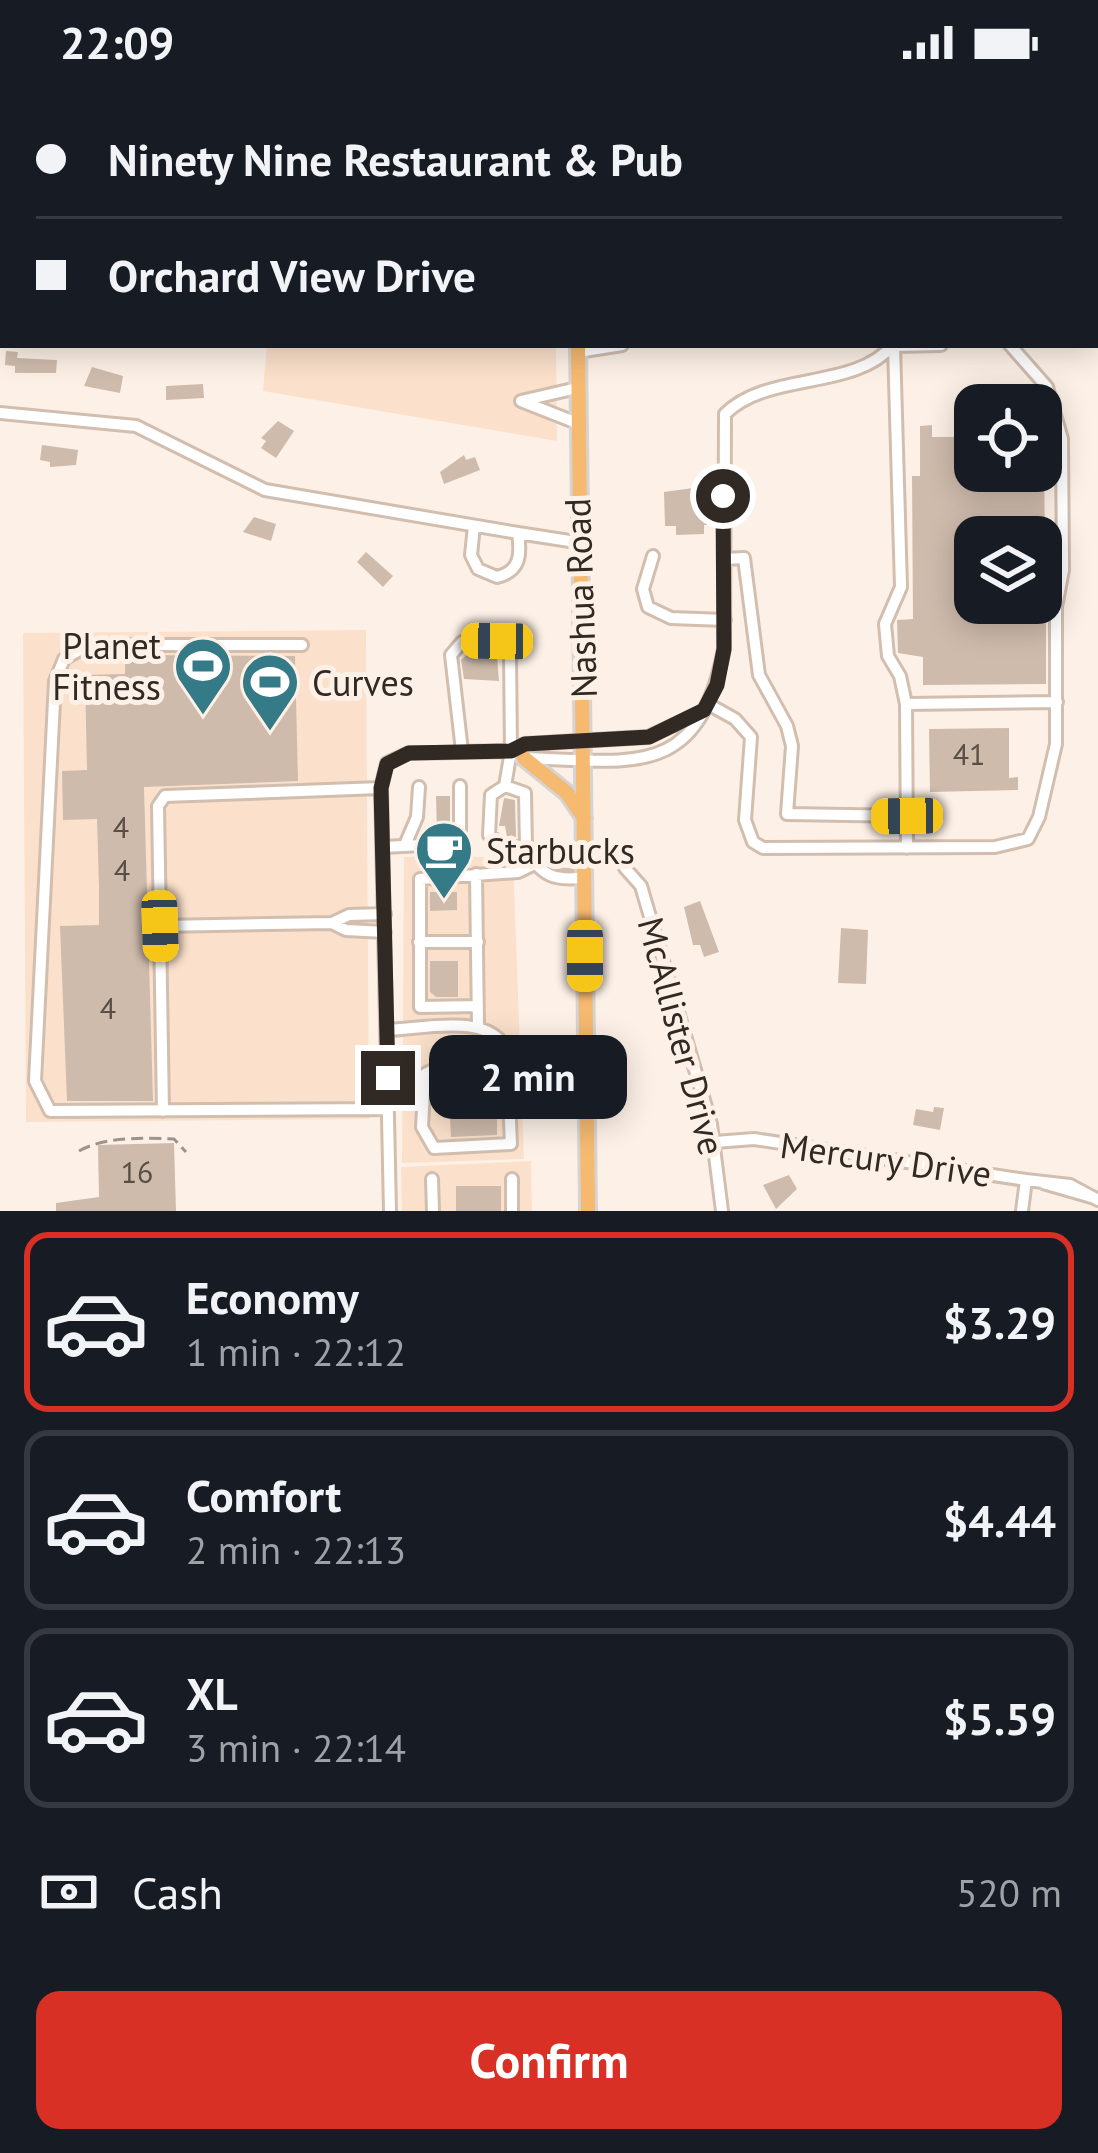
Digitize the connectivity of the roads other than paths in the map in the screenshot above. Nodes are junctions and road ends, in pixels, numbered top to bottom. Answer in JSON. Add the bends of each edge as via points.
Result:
{"nodes":[{"id":1,"x":578,"y":348,"type":"edge"},
{"id":2,"x":890,"y":348,"type":"edge"},
{"id":3,"x":893,"y":348,"type":"edge"},
{"id":4,"x":1013,"y":348,"type":"edge"},
{"id":5,"x":578,"y":388,"type":"junction"},
{"id":6,"x":0,"y":413,"type":"edge"},
{"id":7,"x":577,"y":423,"type":"junction"},
{"id":8,"x":474,"y":526,"type":"junction"},
{"id":9,"x":518,"y":533,"type":"junction"},
{"id":10,"x":576,"y":542,"type":"junction"},
{"id":11,"x":653,"y":556,"type":"dead end"},
{"id":12,"x":724,"y":559,"type":"junction"},
{"id":13,"x":725,"y":620,"type":"junction"},
{"id":14,"x":302,"y":645,"type":"dead end"},
{"id":15,"x":1057,"y":702,"type":"junction"},
{"id":16,"x":906,"y":704,"type":"junction"},
{"id":17,"x":706,"y":707,"type":"junction"},
{"id":18,"x":584,"y":740,"type":"junction"},
{"id":19,"x":462,"y":751,"type":"junction"},
{"id":20,"x":518,"y":755,"type":"junction"},
{"id":21,"x":584,"y":763,"type":"junction"},
{"id":22,"x":460,"y":786,"type":"dead end"},
{"id":23,"x":505,"y":786,"type":"junction"},
{"id":24,"x":419,"y":787,"type":"dead end"},
{"id":25,"x":381,"y":788,"type":"junction"},
{"id":26,"x":907,"y":816,"type":"junction"},
{"id":27,"x":586,"y":821,"type":"junction"},
{"id":28,"x":405,"y":845,"type":"junction"},
{"id":29,"x":384,"y":847,"type":"junction"},
{"id":30,"x":526,"y":848,"type":"junction"},
{"id":31,"x":907,"y":848,"type":"junction"},
{"id":32,"x":536,"y":867,"type":"junction"},
{"id":33,"x":625,"y":868,"type":"dead end"},
{"id":34,"x":586,"y":871,"type":"junction"},
{"id":35,"x":476,"y":874,"type":"junction"},
{"id":36,"x":385,"y":914,"type":"junction"},
{"id":37,"x":332,"y":923,"type":"junction"},
{"id":38,"x":160,"y":926,"type":"junction"},
{"id":39,"x":386,"y":932,"type":"junction"},
{"id":40,"x":419,"y":942,"type":"junction"},
{"id":41,"x":478,"y":942,"type":"junction"},
{"id":42,"x":478,"y":1006,"type":"junction"},
{"id":43,"x":478,"y":1027,"type":"junction"},
{"id":44,"x":388,"y":1030,"type":"junction"},
{"id":45,"x":507,"y":1066,"type":"junction"},
{"id":46,"x":388,"y":1108,"type":"junction"},
{"id":47,"x":157,"y":1111,"type":"junction"},
{"id":48,"x":716,"y":1142,"type":"junction"},
{"id":49,"x":432,"y":1179,"type":"dead end"},
{"id":50,"x":512,"y":1179,"type":"dead end"},
{"id":51,"x":1026,"y":1180,"type":"junction"},
{"id":52,"x":1096,"y":1199,"type":"edge"},
{"id":53,"x":390,"y":1211,"type":"edge"},
{"id":54,"x":433,"y":1211,"type":"edge"},
{"id":55,"x":512,"y":1211,"type":"edge"},
{"id":56,"x":587,"y":1211,"type":"edge"},
{"id":57,"x":722,"y":1211,"type":"edge"},
{"id":58,"x":1022,"y":1211,"type":"edge"}],
"edges":[{"from":1,"to":5,"type":"main road","name":"Nashua Road"},
{"from":2,"to":12,"type":"street","via":[[866,365],[730,408],[723,423]]},
{"from":3,"to":16,"type":"street","via":[[901,587],[885,624],[887,656]]},
{"from":4,"to":15,"type":"street","via":[[1047,387],[1062,439]]},
{"from":5,"to":7,"type":"main road","name":"Nashua Road"},
{"from":5,"to":7,"type":"street","via":[[521,401]]},
{"from":6,"to":8,"type":"street","via":[[136,426],[265,490]]},
{"from":7,"to":10,"type":"main road","name":"Nashua Road"},
{"from":8,"to":9,"type":"street"},
{"from":8,"to":9,"type":"street","via":[[472,560],[492,577],[516,566]]},
{"from":9,"to":10,"type":"street"},
{"from":10,"to":18,"type":"main road","name":"Nashua Road"},
{"from":11,"to":13,"type":"street","via":[[643,590],[648,607],[671,618]]},
{"from":12,"to":13,"type":"street"},
{"from":12,"to":26,"type":"street","via":[[744,558],[759,674],[787,726],[787,814]]},
{"from":13,"to":17,"type":"street"},
{"from":14,"to":47,"type":"street","via":[[88,645],[59,668],[35,1082],[50,1111]]},
{"from":15,"to":16,"type":"street"},
{"from":15,"to":31,"type":"street","via":[[1056,744],[1028,838],[1007,846]]},
{"from":16,"to":26,"type":"street"},
{"from":17,"to":18,"type":"street","via":[[649,737]]},
{"from":17,"to":21,"type":"street","via":[[693,732],[658,753]]},
{"from":17,"to":31,"type":"street","via":[[752,737],[745,820],[753,842]]},
{"from":18,"to":20,"type":"street","via":[[525,744]]},
{"from":18,"to":21,"type":"main road","name":"Nashua Road"},
{"from":19,"to":20,"type":"street"},
{"from":19,"to":20,"type":"street","via":[[451,655],[461,642],[484,640],[510,655]]},
{"from":19,"to":25,"type":"street","via":[[397,757]]},
{"from":20,"to":21,"type":"street"},
{"from":20,"to":23,"type":"street"},
{"from":20,"to":27,"type":"main road","via":[[567,793]]},
{"from":21,"to":27,"type":"main road","name":"Nashua Road"},
{"from":22,"to":28,"type":"street","via":[[460,843]]},
{"from":23,"to":30,"type":"street","via":[[525,793]]},
{"from":23,"to":30,"type":"street","via":[[491,795],[489,835]]},
{"from":24,"to":28,"type":"street"},
{"from":25,"to":29,"type":"street"},
{"from":25,"to":38,"type":"street","via":[[165,796],[158,806]]},
{"from":26,"to":31,"type":"street"},
{"from":27,"to":34,"type":"main road","name":"Nashua Road"},
{"from":28,"to":29,"type":"street"},
{"from":29,"to":36,"type":"street"},
{"from":30,"to":32,"type":"street"},
{"from":32,"to":34,"type":"street","via":[[542,861]]},
{"from":32,"to":34,"type":"street","via":[[562,881]]},
{"from":32,"to":35,"type":"street"},
{"from":33,"to":48,"type":"street","name":"McAllister Drive","via":[[641,886]]},
{"from":34,"to":56,"type":"main road","name":"Nashua Road"},
{"from":35,"to":40,"type":"street","via":[[420,879]]},
{"from":35,"to":41,"type":"street"},
{"from":36,"to":37,"type":"street"},
{"from":36,"to":39,"type":"street"},
{"from":37,"to":38,"type":"street"},
{"from":37,"to":39,"type":"street"},
{"from":38,"to":47,"type":"street"},
{"from":39,"to":44,"type":"street"},
{"from":40,"to":41,"type":"street"},
{"from":40,"to":42,"type":"street","via":[[420,1007]]},
{"from":41,"to":42,"type":"street"},
{"from":42,"to":43,"type":"street"},
{"from":43,"to":44,"type":"street"},
{"from":43,"to":45,"type":"street","via":[[502,1039]]},
{"from":44,"to":46,"type":"street"},
{"from":45,"to":45,"type":"street","via":[[511,1144],[434,1148],[423,1137],[429,1070]]},
{"from":46,"to":47,"type":"street"},
{"from":46,"to":53,"type":"street"},
{"from":48,"to":51,"type":"street","name":"Mercury Drive","via":[[747,1138]]},
{"from":48,"to":57,"type":"street","name":"McAllister Drive"},
{"from":49,"to":54,"type":"street"},
{"from":50,"to":55,"type":"street"},
{"from":51,"to":52,"type":"street","via":[[1070,1185]]},
{"from":51,"to":58,"type":"street","name":"Mercury Drive"}]}
